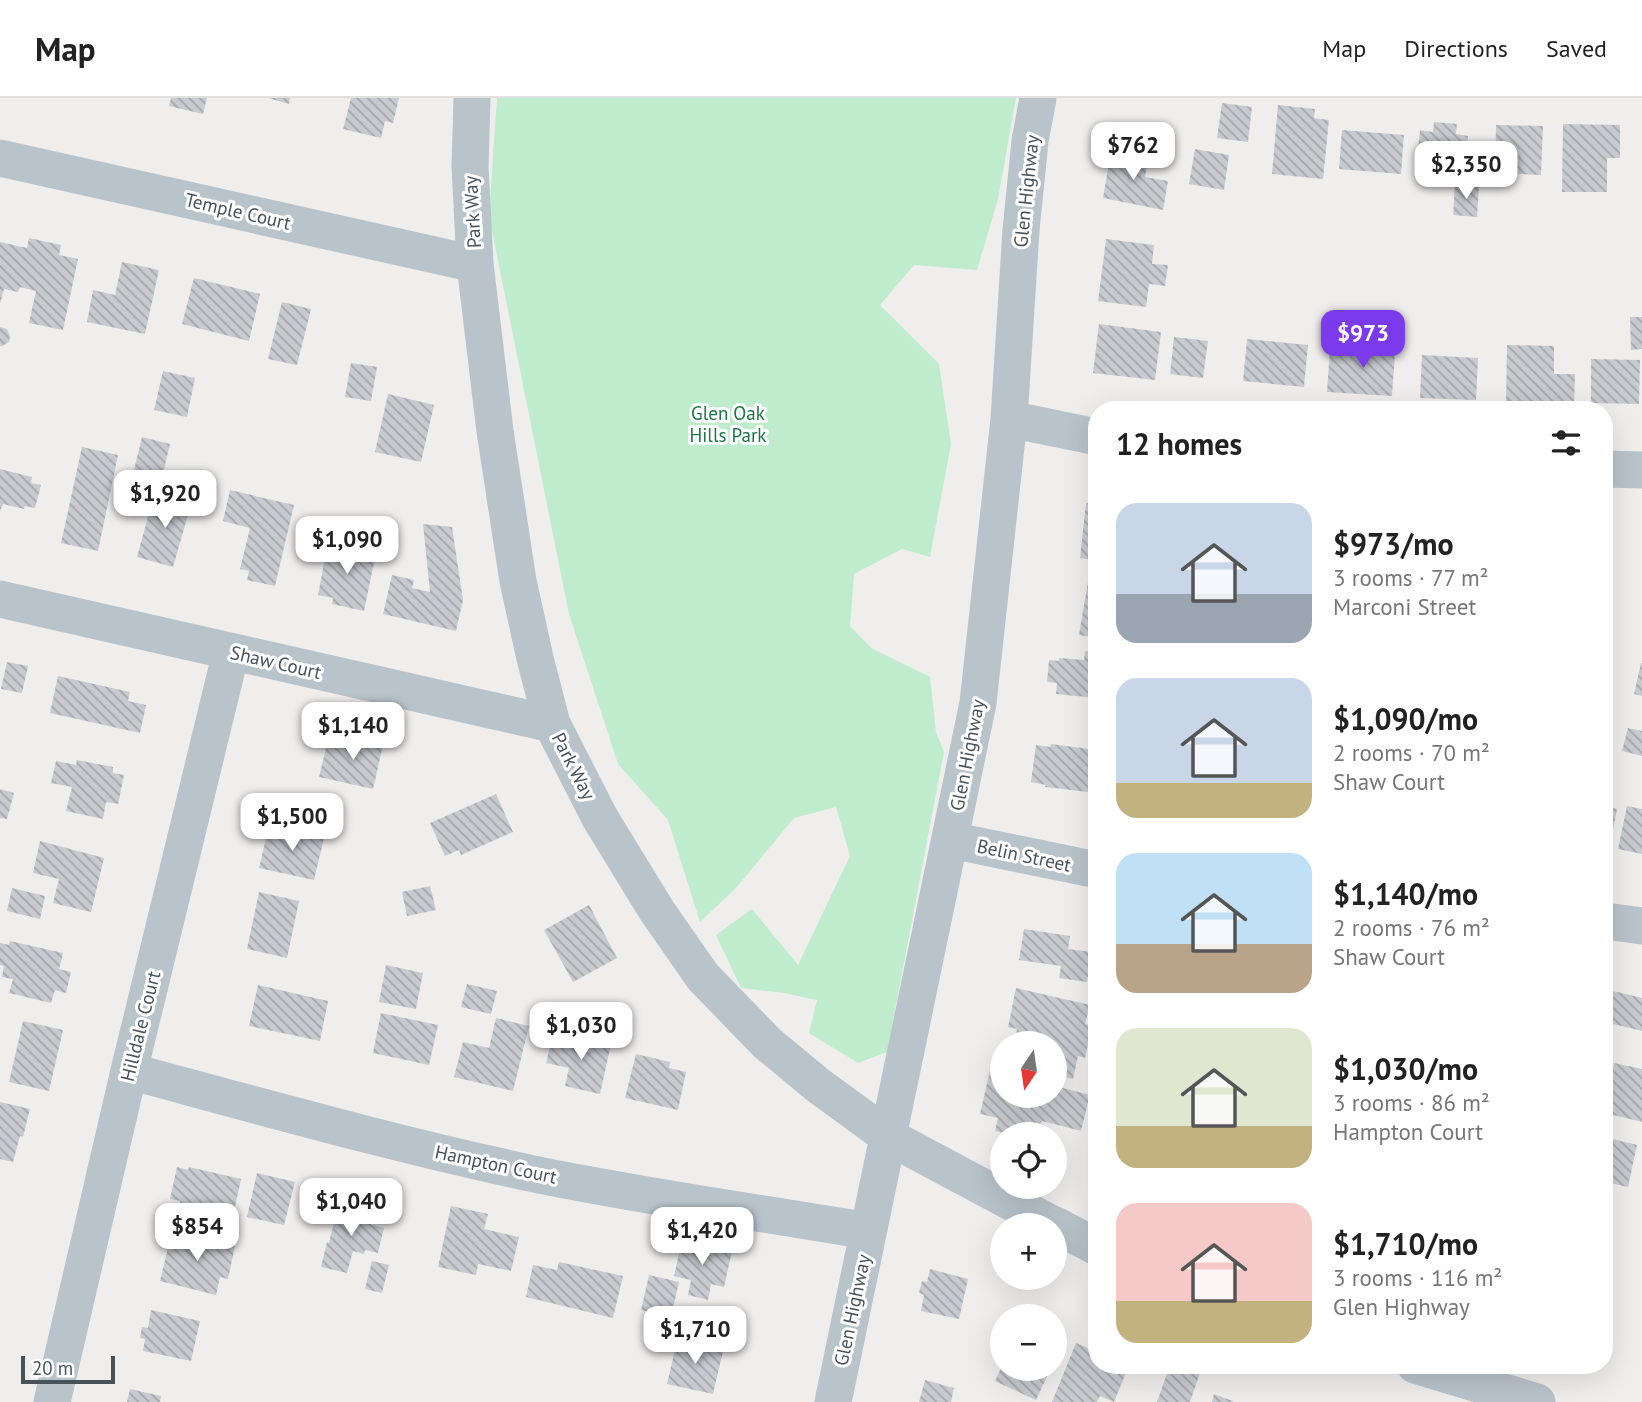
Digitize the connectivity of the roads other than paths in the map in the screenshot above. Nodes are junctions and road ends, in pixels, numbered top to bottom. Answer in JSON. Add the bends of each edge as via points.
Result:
{"nodes":[{"id":1,"x":472,"y":98,"type":"edge"},
{"id":2,"x":1038,"y":98,"type":"edge"},
{"id":3,"x":0,"y":158,"type":"edge"},
{"id":4,"x":475,"y":264,"type":"junction"},
{"id":5,"x":1009,"y":419,"type":"junction"},
{"id":6,"x":1088,"y":435,"type":"edge"},
{"id":7,"x":1613,"y":469,"type":"edge"},
{"id":8,"x":1642,"y":470,"type":"edge"},
{"id":9,"x":0,"y":599,"type":"edge"},
{"id":10,"x":231,"y":652,"type":"junction"},
{"id":11,"x":552,"y":724,"type":"junction"},
{"id":12,"x":951,"y":840,"type":"junction"},
{"id":13,"x":1088,"y":868,"type":"edge"},
{"id":14,"x":1613,"y":922,"type":"edge"},
{"id":15,"x":1642,"y":926,"type":"edge"},
{"id":16,"x":129,"y":1071,"type":"junction"},
{"id":17,"x":889,"y":1137,"type":"junction"},
{"id":18,"x":1032,"y":1213,"type":"edge"},
{"id":19,"x":868,"y":1231,"type":"junction"},
{"id":20,"x":1067,"y":1231,"type":"edge"},
{"id":21,"x":1088,"y":1242,"type":"edge"},
{"id":22,"x":1445,"y":1374,"type":"edge"},
{"id":23,"x":52,"y":1402,"type":"edge"},
{"id":24,"x":833,"y":1402,"type":"edge"},
{"id":25,"x":1537,"y":1402,"type":"edge"}],
"edges":[{"from":1,"to":4,"type":"street","name":"Park Way"},
{"from":2,"to":5,"type":"street","name":"Glen Highway","via":[[1021,230]]},
{"from":3,"to":4,"type":"street","name":"Temple Court"},
{"from":4,"to":11,"type":"street","name":"Park Way","via":[[518,581]]},
{"from":5,"to":6,"type":"street"},
{"from":5,"to":12,"type":"street","name":"Glen Highway","via":[[978,703]]},
{"from":7,"to":8,"type":"street"},
{"from":9,"to":10,"type":"street","name":"Shaw Court"},
{"from":10,"to":11,"type":"street","name":"Shaw Court"},
{"from":10,"to":16,"type":"street","name":"Hilldale Court"},
{"from":11,"to":17,"type":"street","name":"Park Way","via":[[600,818],[703,977],[767,1043]]},
{"from":12,"to":13,"type":"street","name":"Belin Street"},
{"from":12,"to":17,"type":"street","name":"Glen Highway"},
{"from":14,"to":15,"type":"street"},
{"from":16,"to":19,"type":"street","name":"Hampton Court","via":[[536,1174]]},
{"from":16,"to":23,"type":"street","name":"Hilldale Court"},
{"from":17,"to":18,"type":"street","name":"Park Way"},
{"from":17,"to":19,"type":"street","name":"Glen Highway"},
{"from":19,"to":24,"type":"street","name":"Glen Highway"},
{"from":20,"to":21,"type":"street","name":"Park Way"},
{"from":22,"to":25,"type":"street"}]}
